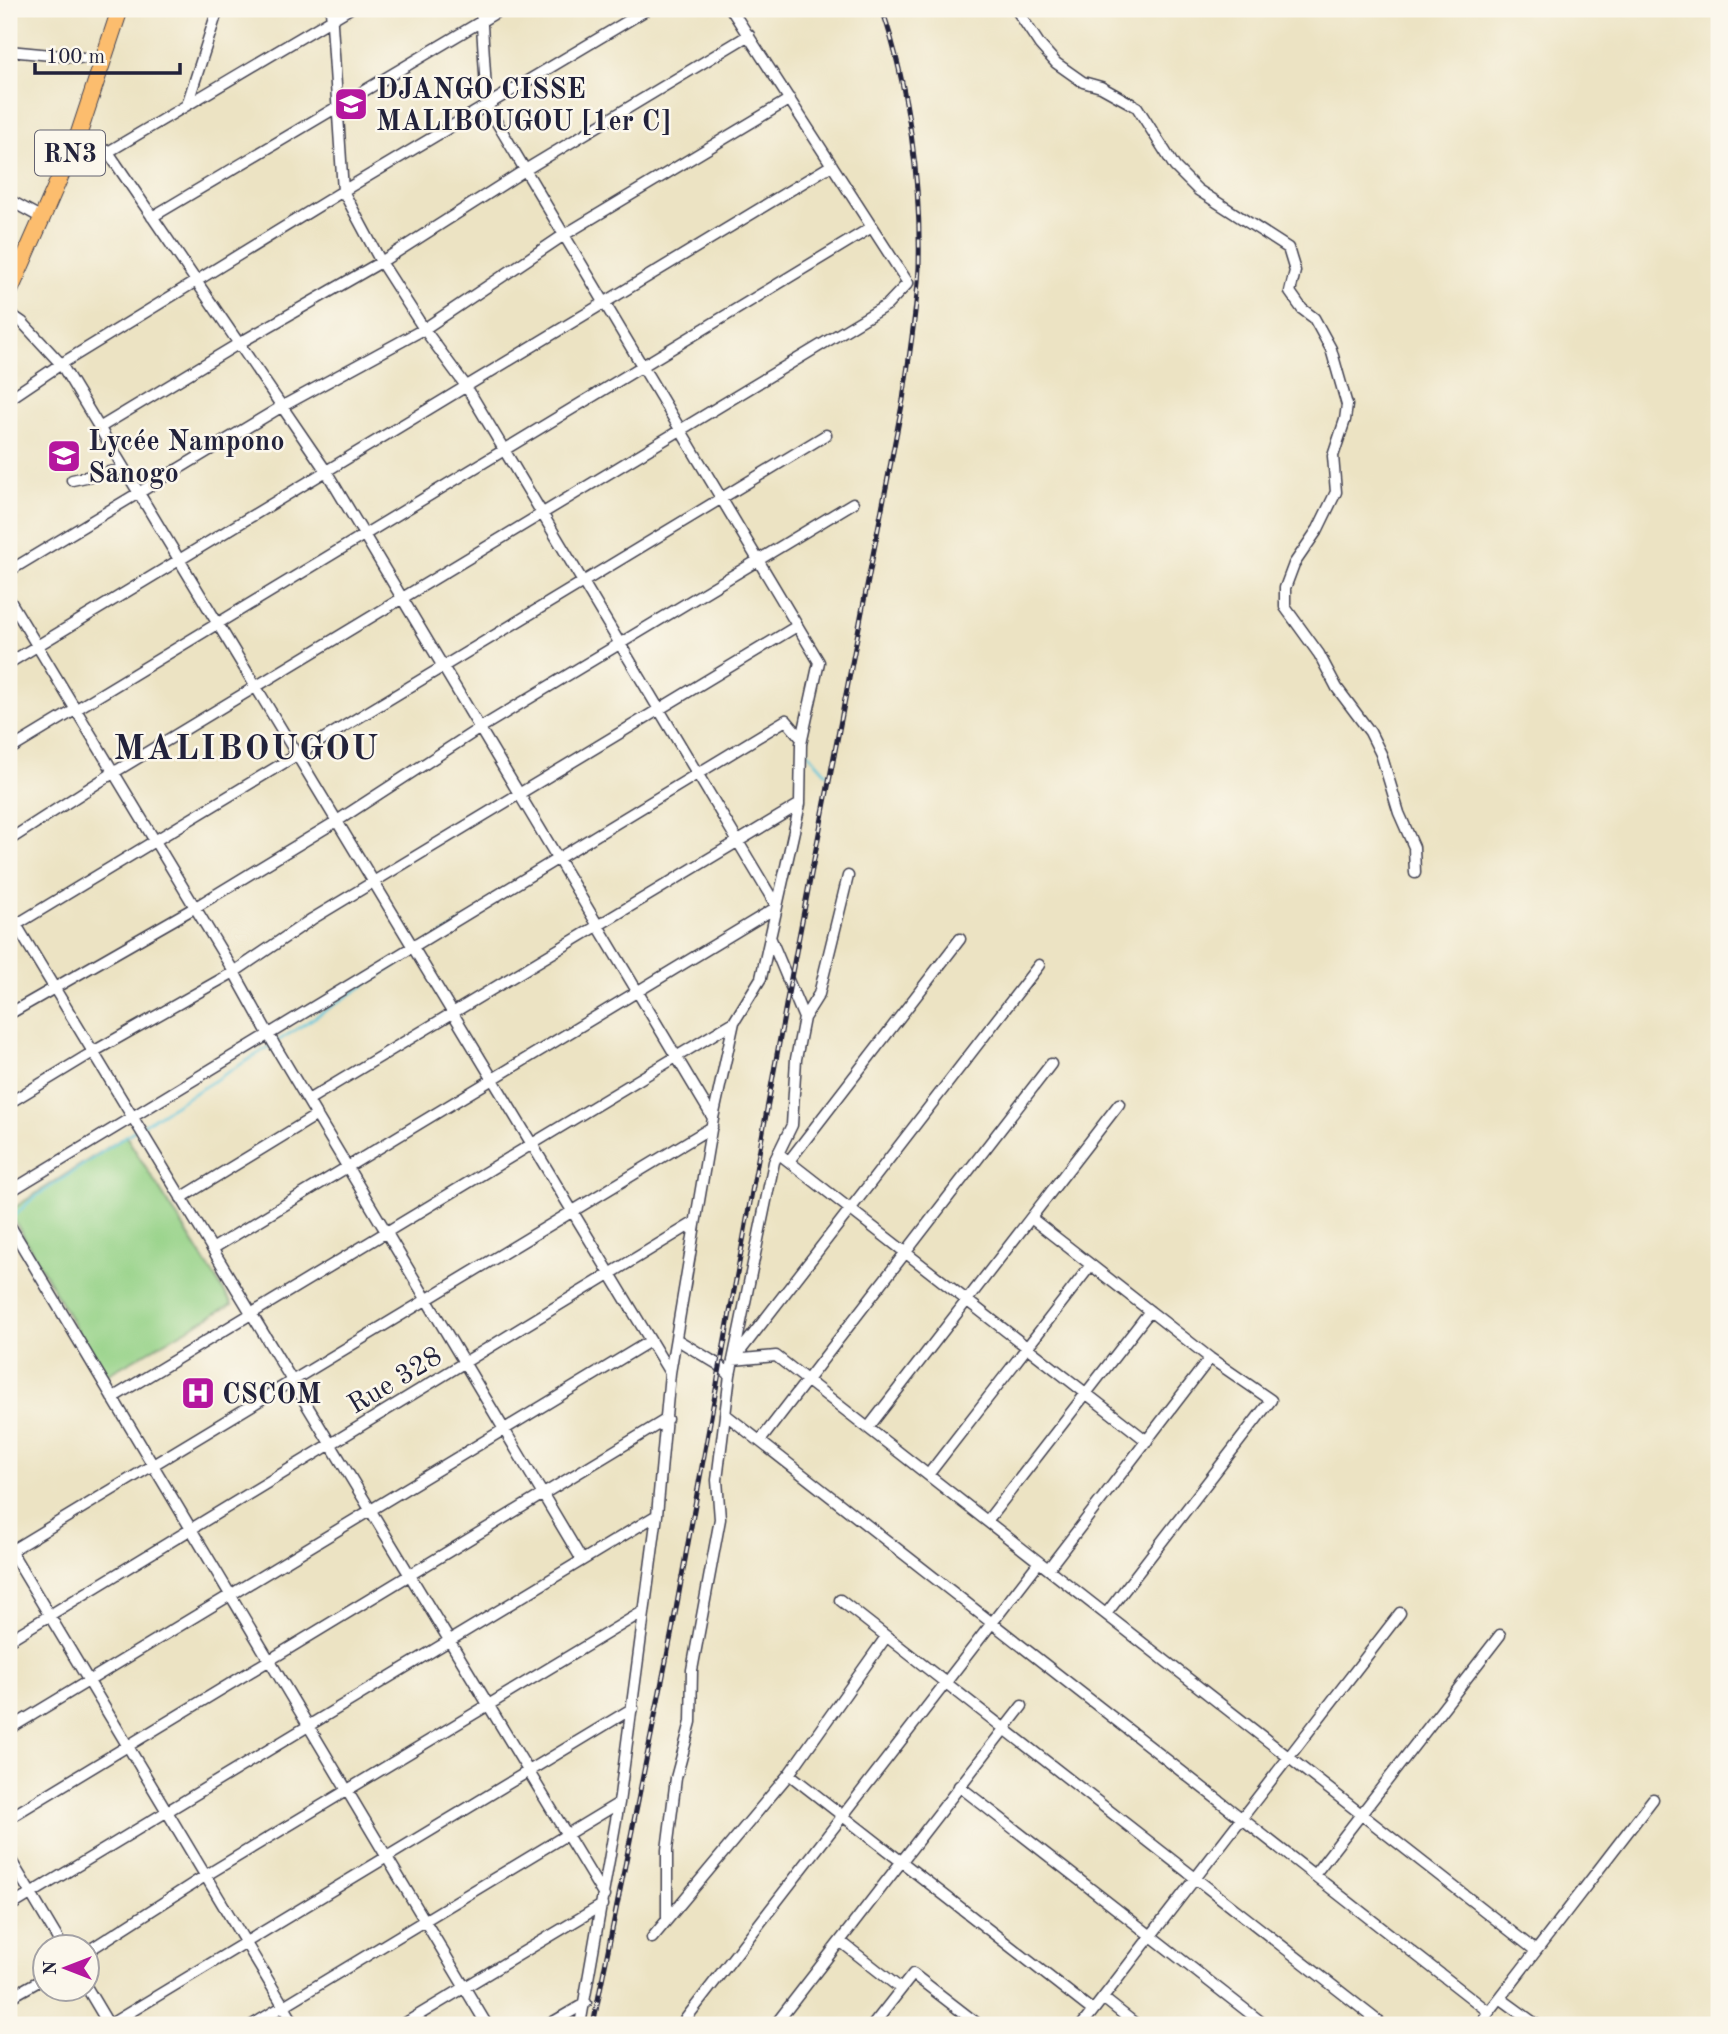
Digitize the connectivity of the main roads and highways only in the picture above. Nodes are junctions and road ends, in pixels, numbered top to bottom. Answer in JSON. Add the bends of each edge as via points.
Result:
{"nodes":[{"id":1,"x":120,"y":9,"type":"edge"},
{"id":2,"x":9,"y":293,"type":"edge"}],
"edges":[{"from":1,"to":2,"type":"highway","number":"RN3","via":[[78,136]]}]}
